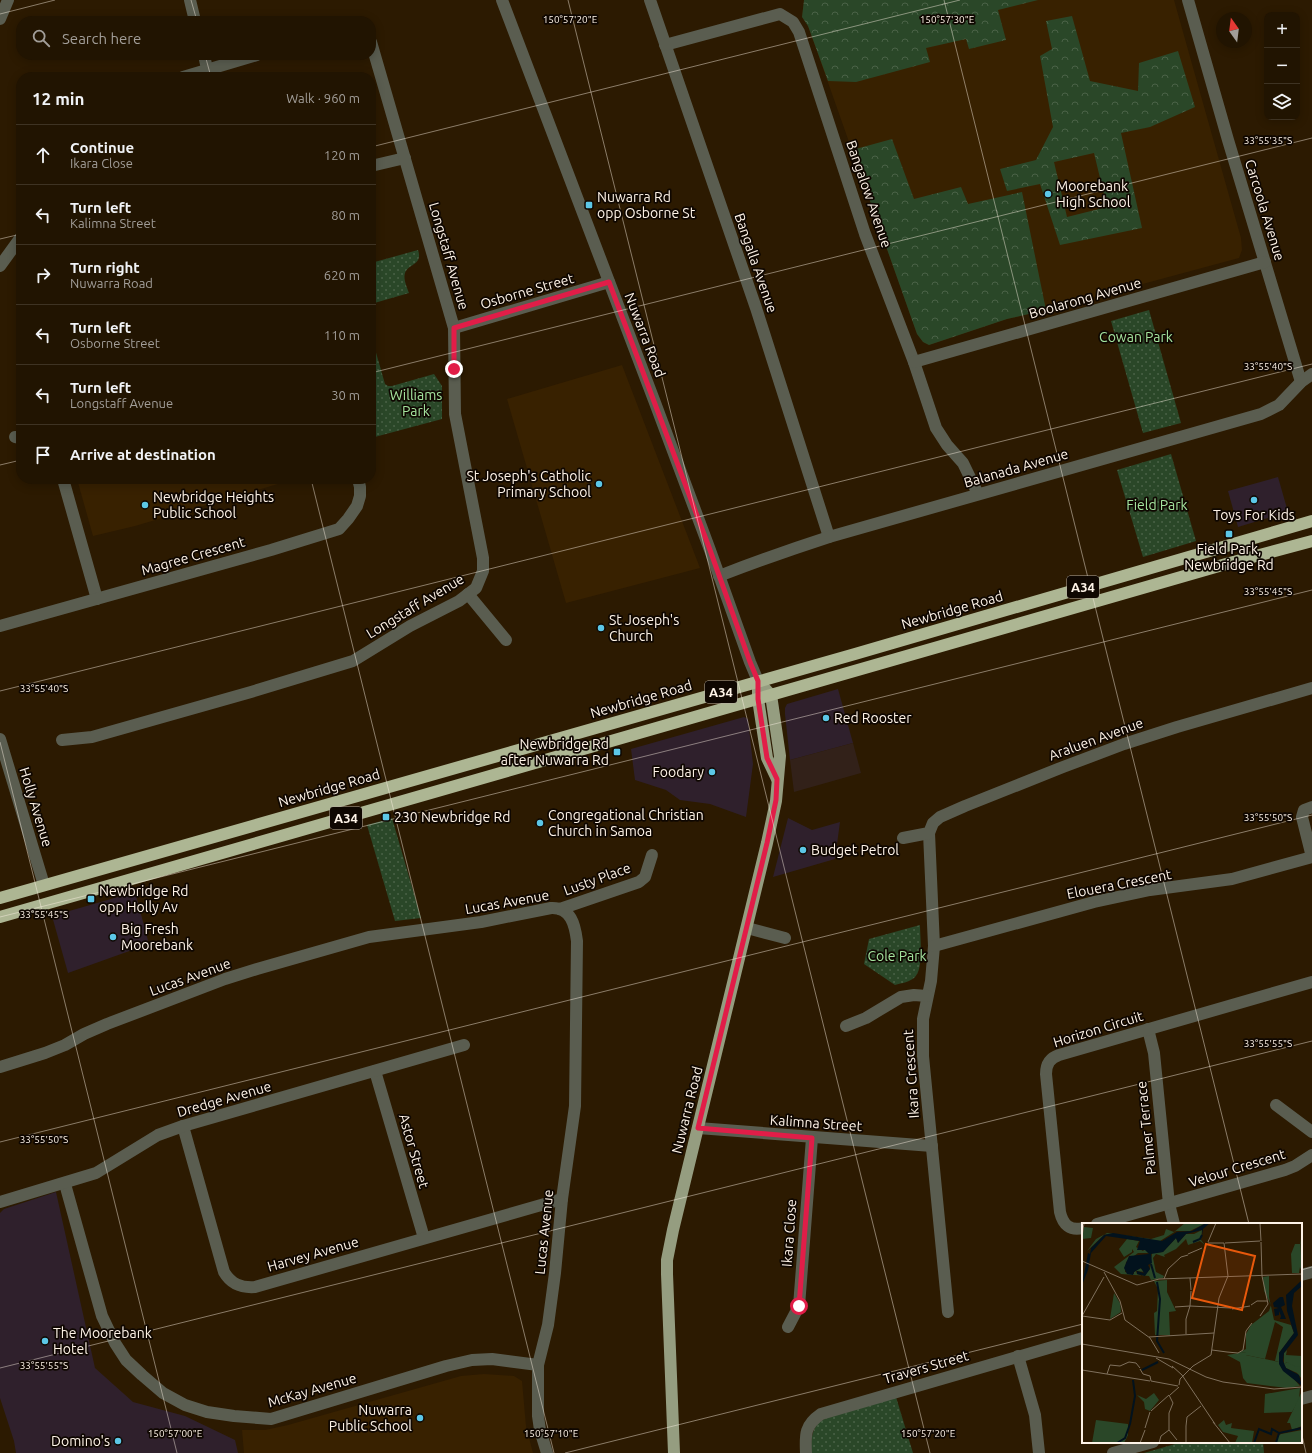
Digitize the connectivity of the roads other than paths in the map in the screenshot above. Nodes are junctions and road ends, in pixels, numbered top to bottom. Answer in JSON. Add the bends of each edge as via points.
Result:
{"nodes":[{"id":1,"x":8,"y":0,"type":"edge"},
{"id":2,"x":190,"y":0,"type":"edge"},
{"id":3,"x":502,"y":0,"type":"edge"},
{"id":4,"x":650,"y":0,"type":"edge"},
{"id":5,"x":1188,"y":0,"type":"edge"},
{"id":6,"x":194,"y":16,"type":"edge"},
{"id":7,"x":0,"y":19,"type":"edge"},
{"id":8,"x":665,"y":45,"type":"junction"},
{"id":9,"x":376,"y":59,"type":"edge"},
{"id":10,"x":205,"y":60,"type":"edge"},
{"id":11,"x":239,"y":60,"type":"edge"},
{"id":12,"x":207,"y":69,"type":"junction"},
{"id":13,"x":198,"y":72,"type":"edge"},
{"id":14,"x":405,"y":158,"type":"junction"},
{"id":15,"x":376,"y":165,"type":"edge"},
{"id":16,"x":16,"y":244,"type":"edge"},
{"id":17,"x":1265,"y":262,"type":"junction"},
{"id":18,"x":0,"y":266,"type":"edge"},
{"id":19,"x":609,"y":282,"type":"junction"},
{"id":20,"x":454,"y":328,"type":"junction"},
{"id":21,"x":914,"y":362,"type":"junction"},
{"id":22,"x":1312,"y":374,"type":"edge"},
{"id":23,"x":1301,"y":382,"type":"junction"},
{"id":24,"x":64,"y":484,"type":"edge"},
{"id":25,"x":359,"y":484,"type":"edge"},
{"id":26,"x":978,"y":494,"type":"junction"},
{"id":27,"x":1312,"y":521,"type":"edge"},
{"id":28,"x":829,"y":537,"type":"junction"},
{"id":29,"x":1312,"y":541,"type":"edge"},
{"id":30,"x":719,"y":576,"type":"junction"},
{"id":31,"x":468,"y":594,"type":"junction"},
{"id":32,"x":97,"y":599,"type":"junction"},
{"id":33,"x":0,"y":626,"type":"edge"},
{"id":34,"x":506,"y":640,"type":"dead end"},
{"id":35,"x":758,"y":681,"type":"junction"},
{"id":36,"x":1312,"y":688,"type":"edge"},
{"id":37,"x":771,"y":695,"type":"junction"},
{"id":38,"x":758,"y":699,"type":"junction"},
{"id":39,"x":0,"y":739,"type":"edge"},
{"id":40,"x":62,"y":740,"type":"dead end"},
{"id":41,"x":777,"y":779,"type":"junction"},
{"id":42,"x":1312,"y":807,"type":"edge"},
{"id":43,"x":929,"y":833,"type":"junction"},
{"id":44,"x":903,"y":838,"type":"dead end"},
{"id":45,"x":652,"y":855,"type":"dead end"},
{"id":46,"x":1312,"y":857,"type":"edge"},
{"id":47,"x":44,"y":885,"type":"junction"},
{"id":48,"x":0,"y":898,"type":"edge"},
{"id":49,"x":560,"y":908,"type":"junction"},
{"id":50,"x":0,"y":917,"type":"edge"},
{"id":51,"x":747,"y":928,"type":"junction"},
{"id":52,"x":785,"y":938,"type":"dead end"},
{"id":53,"x":934,"y":946,"type":"junction"},
{"id":54,"x":1312,"y":982,"type":"edge"},
{"id":55,"x":927,"y":996,"type":"junction"},
{"id":56,"x":846,"y":1026,"type":"dead end"},
{"id":57,"x":1148,"y":1029,"type":"junction"},
{"id":58,"x":464,"y":1044,"type":"dead end"},
{"id":59,"x":0,"y":1067,"type":"edge"},
{"id":60,"x":375,"y":1071,"type":"junction"},
{"id":61,"x":1276,"y":1105,"type":"dead end"},
{"id":62,"x":183,"y":1126,"type":"junction"},
{"id":63,"x":698,"y":1128,"type":"junction"},
{"id":64,"x":1312,"y":1132,"type":"edge"},
{"id":65,"x":812,"y":1138,"type":"junction"},
{"id":66,"x":932,"y":1146,"type":"junction"},
{"id":67,"x":1312,"y":1155,"type":"edge"},
{"id":68,"x":65,"y":1184,"type":"junction"},
{"id":69,"x":562,"y":1199,"type":"junction"},
{"id":70,"x":0,"y":1201,"type":"edge"},
{"id":71,"x":1169,"y":1204,"type":"junction"},
{"id":72,"x":1101,"y":1223,"type":"edge"},
{"id":73,"x":1174,"y":1223,"type":"edge"},
{"id":74,"x":1082,"y":1228,"type":"edge"},
{"id":75,"x":424,"y":1238,"type":"junction"},
{"id":76,"x":1312,"y":1272,"type":"edge"},
{"id":77,"x":1302,"y":1275,"type":"edge"},
{"id":78,"x":948,"y":1312,"type":"dead end"},
{"id":79,"x":788,"y":1327,"type":"dead end"},
{"id":80,"x":1082,"y":1338,"type":"edge"},
{"id":81,"x":1018,"y":1356,"type":"junction"},
{"id":82,"x":538,"y":1365,"type":"junction"},
{"id":83,"x":1149,"y":1443,"type":"edge"},
{"id":84,"x":547,"y":1453,"type":"edge"},
{"id":85,"x":674,"y":1453,"type":"edge"},
{"id":86,"x":806,"y":1453,"type":"edge"},
{"id":87,"x":1039,"y":1453,"type":"edge"},
{"id":88,"x":1114,"y":1453,"type":"edge"}],
"edges":[{"from":1,"to":7,"type":"street"},
{"from":2,"to":6,"type":"street"},
{"from":3,"to":19,"type":"street","name":"Nuwarra Road"},
{"from":4,"to":8,"type":"street","name":"Bangalla Avenue"},
{"from":5,"to":17,"type":"street","name":"Carcoola Avenue"},
{"from":8,"to":21,"type":"street","name":"Bangalow Avenue","via":[[780,14],[793,22],[799,32],[866,234]]},
{"from":8,"to":28,"type":"street","name":"Bangalla Avenue","via":[[756,308]]},
{"from":9,"to":14,"type":"street","name":"Longstaff Avenue"},
{"from":10,"to":12,"type":"street"},
{"from":11,"to":12,"type":"street"},
{"from":12,"to":13,"type":"street"},
{"from":14,"to":15,"type":"street"},
{"from":14,"to":20,"type":"street","name":"Longstaff Avenue"},
{"from":16,"to":18,"type":"street"},
{"from":17,"to":21,"type":"street","name":"Boolarong Avenue"},
{"from":17,"to":23,"type":"street","name":"Carcoola Avenue"},
{"from":19,"to":20,"type":"street","name":"Osborne Street"},
{"from":19,"to":30,"type":"street","name":"Nuwarra Road"},
{"from":20,"to":31,"type":"street","name":"Longstaff Avenue","via":[[455,414],[483,558],[483,570],[476,588]]},
{"from":21,"to":26,"type":"street","name":"Bangalow Avenue","via":[[936,428],[963,463]]},
{"from":22,"to":23,"type":"street","name":"Balanada Avenue"},
{"from":23,"to":26,"type":"street","name":"Balanada Avenue","via":[[1279,405],[1261,414]]},
{"from":24,"to":32,"type":"street"},
{"from":25,"to":32,"type":"street","name":"Magree Crescent","via":[[360,496],[357,506],[338,529]]},
{"from":26,"to":28,"type":"street","name":"Balanada Avenue"},
{"from":27,"to":35,"type":"highway","name":"Newbridge Road","number":"A34"},
{"from":28,"to":30,"type":"street","name":"Balanada Avenue","via":[[785,550]]},
{"from":29,"to":37,"type":"highway","number":"A34"},
{"from":30,"to":35,"type":"street","name":"Nuwarra Road"},
{"from":31,"to":34,"type":"street"},
{"from":31,"to":40,"type":"street","name":"Longstaff Avenue","via":[[353,661],[92,738]]},
{"from":32,"to":33,"type":"street","name":"Magree Crescent"},
{"from":35,"to":37,"type":"main road","name":"Nuwarra Road"},
{"from":35,"to":38,"type":"main road","name":"Nuwarra Road"},
{"from":35,"to":47,"type":"highway","name":"Newbridge Road","number":"A34"},
{"from":36,"to":43,"type":"street","name":"Araluen Avenue","via":[[1177,727],[1063,767],[940,817],[932,822]]},
{"from":37,"to":38,"type":"highway","number":"A34"},
{"from":37,"to":41,"type":"main road","name":"Nuwarra Road","via":[[780,756]]},
{"from":38,"to":41,"type":"main road","name":"Nuwarra Road","via":[[767,758]]},
{"from":38,"to":50,"type":"highway","number":"A34"},
{"from":39,"to":47,"type":"street","name":"Holly Avenue"},
{"from":41,"to":51,"type":"main road","name":"Nuwarra Road","via":[[776,800]]},
{"from":42,"to":46,"type":"street","via":[[1304,810],[1302,818]]},
{"from":43,"to":44,"type":"street"},
{"from":43,"to":53,"type":"street","name":"Ikara Crescent"},
{"from":45,"to":49,"type":"street","name":"Lusty Place","via":[[646,876],[639,882]]},
{"from":46,"to":53,"type":"street","name":"Elouera Crescent","via":[[1232,879],[1150,890],[1094,902]]},
{"from":47,"to":48,"type":"highway","name":"Newbridge Road","number":"A34"},
{"from":49,"to":59,"type":"street","name":"Lucas Avenue","via":[[369,937],[225,980],[107,1024],[45,1053]]},
{"from":49,"to":69,"type":"street","name":"Lucas Avenue","via":[[570,917],[577,941],[575,1106]]},
{"from":51,"to":52,"type":"street"},
{"from":51,"to":63,"type":"main road","name":"Nuwarra Road"},
{"from":53,"to":55,"type":"street","name":"Ikara Crescent"},
{"from":54,"to":57,"type":"street","name":"Horizon Circuit"},
{"from":55,"to":56,"type":"street","via":[[901,997],[866,1018]]},
{"from":55,"to":66,"type":"street","name":"Ikara Crescent","via":[[922,1038]]},
{"from":57,"to":71,"type":"street","name":"Palmer Terrace","via":[[1154,1052]]},
{"from":57,"to":74,"type":"street","name":"Horizon Circuit","via":[[1059,1055],[1051,1059],[1047,1066],[1060,1212],[1063,1221],[1070,1228]]},
{"from":58,"to":60,"type":"street","name":"Dredge Avenue"},
{"from":60,"to":62,"type":"street","name":"Dredge Avenue"},
{"from":60,"to":75,"type":"street","name":"Astor Street"},
{"from":61,"to":64,"type":"street"},
{"from":62,"to":68,"type":"street","name":"Dredge Avenue","via":[[153,1138],[103,1170]]},
{"from":62,"to":75,"type":"street","name":"Harvey Avenue","via":[[224,1272],[227,1278],[239,1286],[255,1287]]},
{"from":63,"to":65,"type":"street","name":"Kalimna Street"},
{"from":63,"to":85,"type":"main road","name":"Nuwarra Road","via":[[667,1260]]},
{"from":65,"to":66,"type":"street","name":"Kalimna Street"},
{"from":65,"to":79,"type":"street","name":"Ikara Close","via":[[799,1306]]},
{"from":66,"to":78,"type":"street","name":"Ikara Crescent"},
{"from":67,"to":71,"type":"street","name":"Velour Crescent","via":[[1285,1170]]},
{"from":68,"to":70,"type":"street","name":"Dredge Avenue"},
{"from":68,"to":82,"type":"street","name":"McKay Avenue","via":[[102,1316],[115,1343],[126,1360],[142,1375],[163,1393],[185,1405],[207,1412],[271,1419],[472,1360]]},
{"from":69,"to":75,"type":"street","name":"Harvey Avenue"},
{"from":69,"to":82,"type":"street","name":"Lucas Avenue","via":[[548,1325]]},
{"from":71,"to":72,"type":"street"},
{"from":71,"to":73,"type":"street","name":"Palmer Terrace"},
{"from":76,"to":77,"type":"street"},
{"from":80,"to":81,"type":"street","name":"Travers Street"},
{"from":81,"to":86,"type":"street","name":"Travers Street","via":[[821,1414],[814,1418],[806,1432]]},
{"from":81,"to":87,"type":"street","via":[[1035,1414]]},
{"from":82,"to":84,"type":"street","name":"Lucas Avenue","via":[[538,1416]]},
{"from":83,"to":88,"type":"street"}]}
